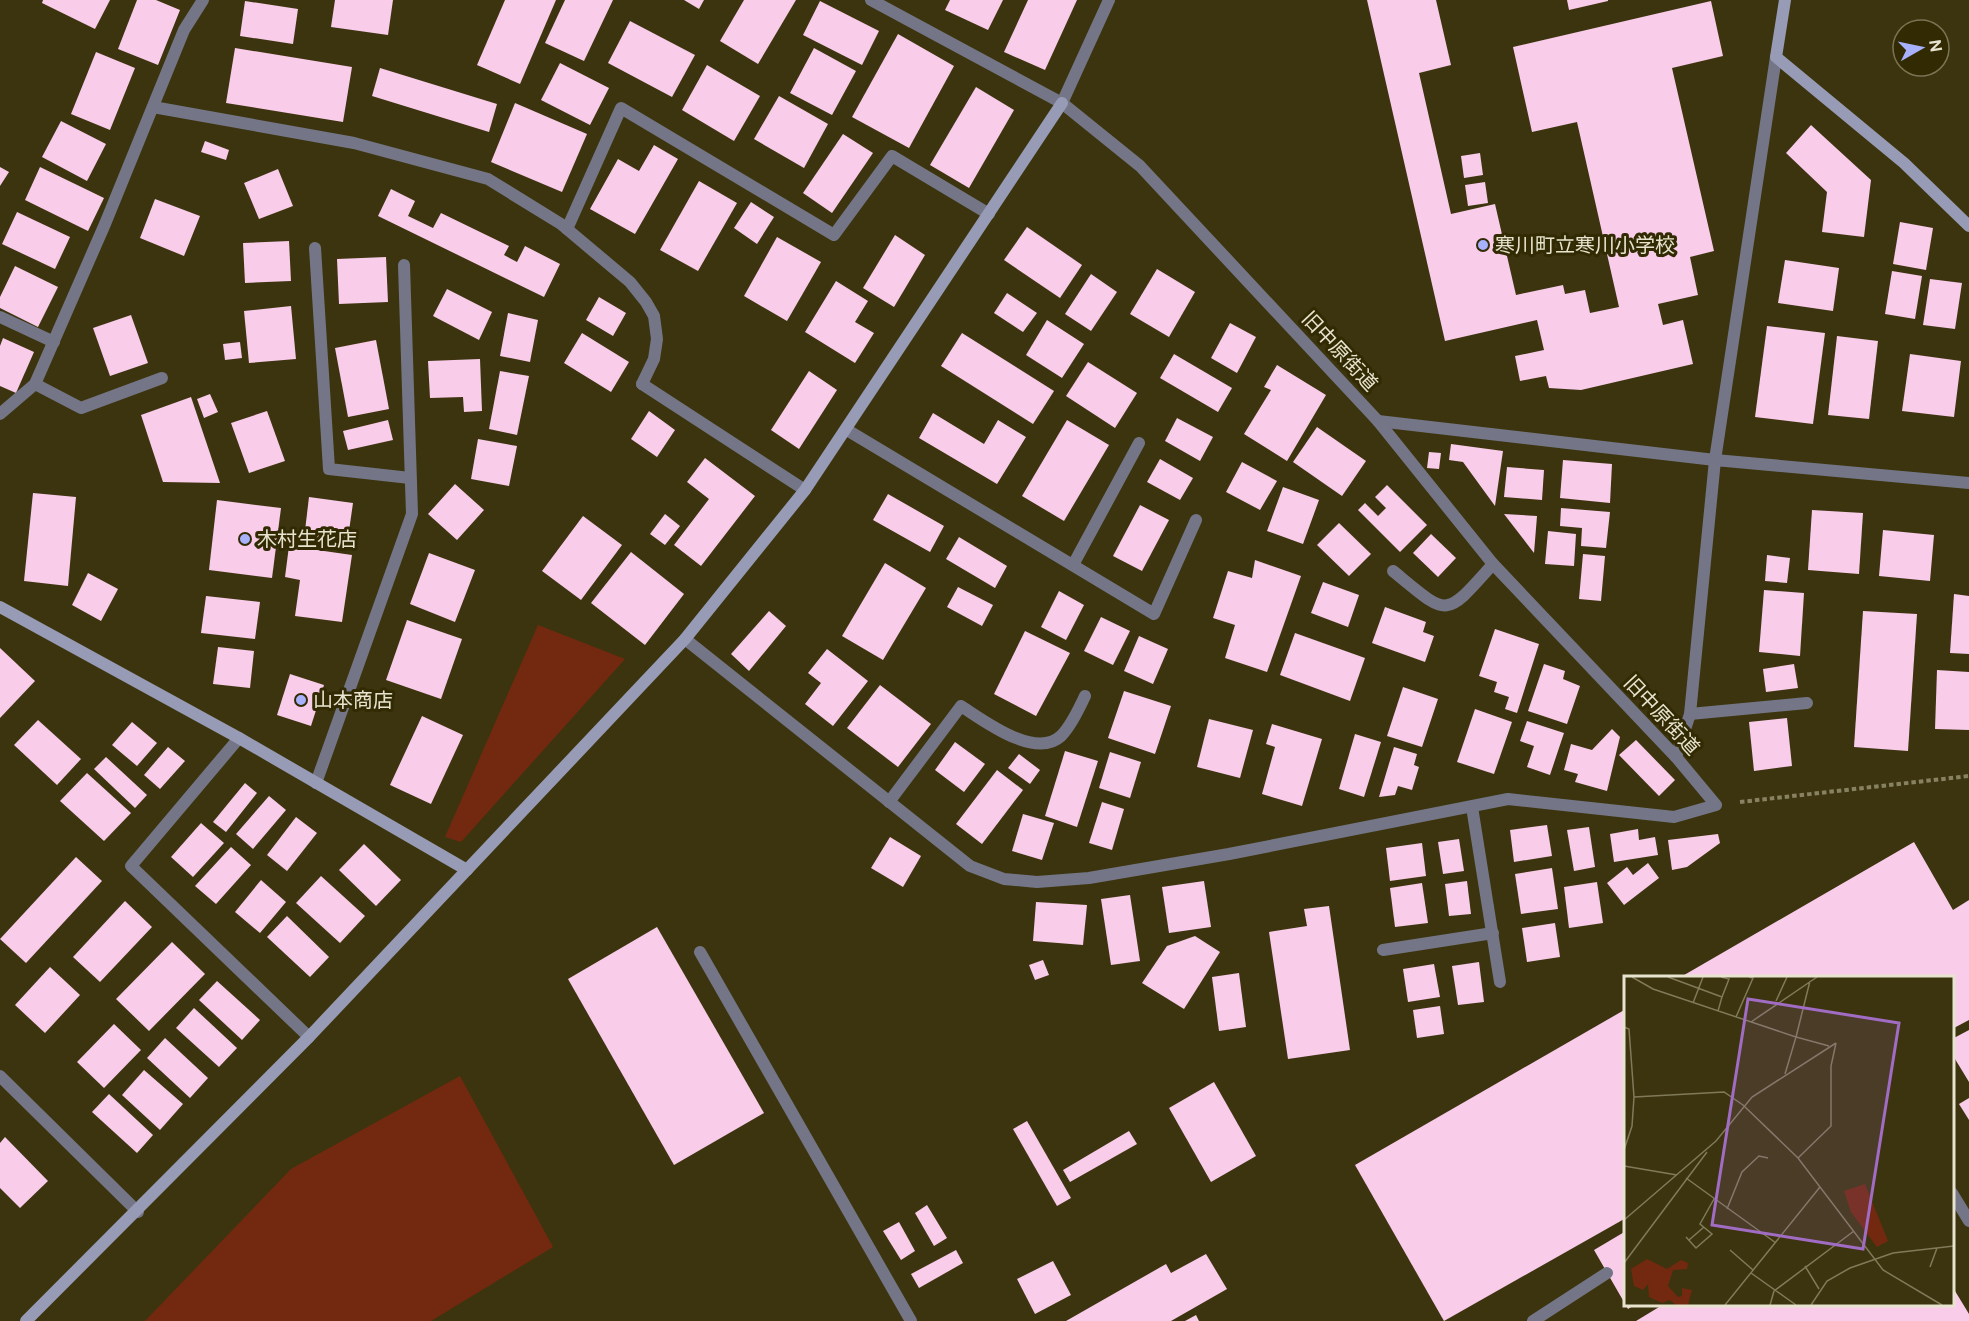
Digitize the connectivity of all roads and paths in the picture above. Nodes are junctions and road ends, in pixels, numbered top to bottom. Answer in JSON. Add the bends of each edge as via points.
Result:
{"nodes":[{"id":1,"x":203,"y":0,"type":"edge"},
{"id":2,"x":871,"y":0,"type":"edge"},
{"id":3,"x":1109,"y":0,"type":"edge"},
{"id":4,"x":1785,"y":0,"type":"edge"},
{"id":5,"x":1776,"y":57,"type":"junction"},
{"id":6,"x":1062,"y":103,"type":"junction"},
{"id":7,"x":153,"y":107,"type":"junction"},
{"id":8,"x":988,"y":214,"type":"junction"},
{"id":9,"x":1969,"y":226,"type":"edge"},
{"id":10,"x":567,"y":229,"type":"junction"},
{"id":11,"x":315,"y":248,"type":"dead end"},
{"id":12,"x":404,"y":266,"type":"dead end"},
{"id":13,"x":0,"y":317,"type":"edge"},
{"id":14,"x":54,"y":342,"type":"junction"},
{"id":15,"x":162,"y":378,"type":"dead end"},
{"id":16,"x":35,"y":384,"type":"junction"},
{"id":17,"x":0,"y":414,"type":"edge"},
{"id":18,"x":1378,"y":421,"type":"junction"},
{"id":19,"x":847,"y":430,"type":"junction"},
{"id":20,"x":1139,"y":443,"type":"dead end"},
{"id":21,"x":1715,"y":460,"type":"junction"},
{"id":22,"x":410,"y":478,"type":"junction"},
{"id":23,"x":1969,"y":483,"type":"edge"},
{"id":24,"x":805,"y":490,"type":"junction"},
{"id":25,"x":1196,"y":520,"type":"dead end"},
{"id":26,"x":1493,"y":564,"type":"junction"},
{"id":27,"x":1073,"y":565,"type":"junction"},
{"id":28,"x":1393,"y":571,"type":"dead end"},
{"id":29,"x":0,"y":607,"type":"edge"},
{"id":30,"x":685,"y":639,"type":"junction"},
{"id":31,"x":1085,"y":696,"type":"dead end"},
{"id":32,"x":1807,"y":703,"type":"dead end"},
{"id":33,"x":1690,"y":714,"type":"junction"},
{"id":34,"x":239,"y":738,"type":"junction"},
{"id":35,"x":1676,"y":757,"type":"junction"},
{"id":36,"x":1969,"y":776,"type":"edge"},
{"id":37,"x":316,"y":783,"type":"junction"},
{"id":38,"x":889,"y":802,"type":"junction"},
{"id":39,"x":1716,"y":805,"type":"junction"},
{"id":40,"x":1472,"y":807,"type":"junction"},
{"id":41,"x":467,"y":870,"type":"junction"},
{"id":42,"x":1493,"y":933,"type":"junction"},
{"id":43,"x":1383,"y":950,"type":"dead end"},
{"id":44,"x":700,"y":952,"type":"dead end"},
{"id":45,"x":1500,"y":982,"type":"dead end"},
{"id":46,"x":309,"y":1037,"type":"junction"},
{"id":47,"x":0,"y":1076,"type":"edge"},
{"id":48,"x":1954,"y":1194,"type":"edge"},
{"id":49,"x":138,"y":1212,"type":"junction"},
{"id":50,"x":1969,"y":1221,"type":"edge"},
{"id":51,"x":1607,"y":1273,"type":"dead end"},
{"id":52,"x":26,"y":1321,"type":"edge"},
{"id":53,"x":911,"y":1321,"type":"edge"},
{"id":54,"x":1533,"y":1321,"type":"edge"}],
"edges":[{"from":1,"to":7,"type":"street","via":[[184,30]]},
{"from":2,"to":6,"type":"street","name":"旧中原街道"},
{"from":3,"to":6,"type":"street"},
{"from":4,"to":5,"type":"street"},
{"from":5,"to":9,"type":"street","via":[[1904,163]]},
{"from":5,"to":21,"type":"street"},
{"from":6,"to":8,"type":"street"},
{"from":6,"to":18,"type":"street","name":"旧中原街道","via":[[1140,166]]},
{"from":7,"to":10,"type":"street","via":[[354,143],[488,179]]},
{"from":7,"to":14,"type":"street"},
{"from":8,"to":10,"type":"street","via":[[892,156],[834,235],[621,108]]},
{"from":8,"to":19,"type":"street"},
{"from":10,"to":24,"type":"street","via":[[630,282],[651,309],[657,329],[656,349],[642,384]]},
{"from":11,"to":22,"type":"street","via":[[329,469]]},
{"from":12,"to":22,"type":"street"},
{"from":13,"to":14,"type":"street"},
{"from":14,"to":16,"type":"street"},
{"from":15,"to":16,"type":"street","via":[[81,408]]},
{"from":16,"to":17,"type":"street"},
{"from":18,"to":21,"type":"street"},
{"from":18,"to":26,"type":"street","name":"旧中原街道"},
{"from":19,"to":24,"type":"street"},
{"from":19,"to":27,"type":"street"},
{"from":20,"to":27,"type":"street"},
{"from":21,"to":23,"type":"street"},
{"from":21,"to":33,"type":"street"},
{"from":22,"to":37,"type":"street","via":[[412,514]]},
{"from":24,"to":30,"type":"street"},
{"from":25,"to":27,"type":"street","via":[[1154,614]]},
{"from":26,"to":28,"type":"street","via":[[1460,601],[1448,605],[1434,604]]},
{"from":26,"to":35,"type":"street","name":"旧中原街道"},
{"from":29,"to":34,"type":"street"},
{"from":30,"to":38,"type":"street"},
{"from":30,"to":41,"type":"street"},
{"from":31,"to":38,"type":"street","via":[[1060,736],[1043,743],[1014,738],[961,706]]},
{"from":32,"to":33,"type":"street"},
{"from":33,"to":35,"type":"street"},
{"from":34,"to":37,"type":"street"},
{"from":34,"to":46,"type":"street","via":[[131,866]]},
{"from":35,"to":39,"type":"street","name":"旧中原街道"},
{"from":36,"to":39,"type":"path"},
{"from":37,"to":41,"type":"street"},
{"from":38,"to":40,"type":"street","via":[[970,866],[1004,879],[1037,882],[1089,878],[1230,854]]},
{"from":39,"to":40,"type":"street","via":[[1674,818],[1508,799]]},
{"from":40,"to":42,"type":"street"},
{"from":41,"to":46,"type":"street"},
{"from":42,"to":43,"type":"street"},
{"from":42,"to":45,"type":"street"},
{"from":44,"to":53,"type":"street"},
{"from":46,"to":49,"type":"street"},
{"from":47,"to":49,"type":"street"},
{"from":48,"to":50,"type":"street"},
{"from":49,"to":52,"type":"street"},
{"from":51,"to":54,"type":"street"}]}
